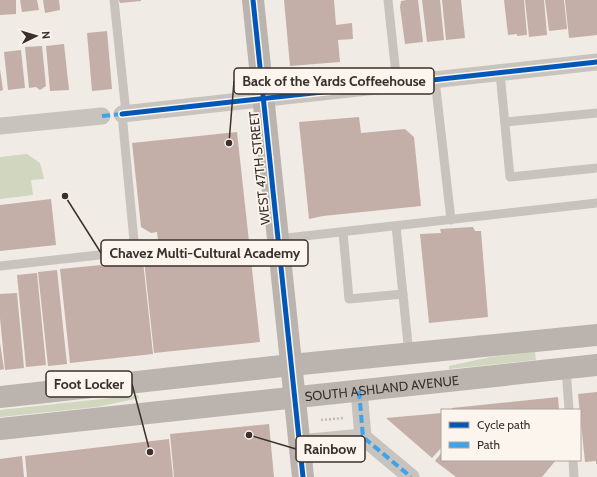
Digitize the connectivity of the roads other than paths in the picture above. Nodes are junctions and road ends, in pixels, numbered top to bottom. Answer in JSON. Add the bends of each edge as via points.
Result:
{"nodes":[{"id":1,"x":114,"y":0,"type":"edge"},
{"id":2,"x":253,"y":0,"type":"edge"},
{"id":3,"x":388,"y":0,"type":"edge"},
{"id":4,"x":597,"y":62,"type":"edge"},
{"id":5,"x":500,"y":73,"type":"junction"},
{"id":6,"x":435,"y":80,"type":"junction"},
{"id":7,"x":397,"y":84,"type":"junction"},
{"id":8,"x":264,"y":99,"type":"junction"},
{"id":9,"x":124,"y":113,"type":"junction"},
{"id":10,"x":597,"y":113,"type":"edge"},
{"id":11,"x":102,"y":116,"type":"dead end"},
{"id":12,"x":505,"y":122,"type":"junction"},
{"id":13,"x":0,"y":126,"type":"edge"},
{"id":14,"x":597,"y":168,"type":"edge"},
{"id":15,"x":597,"y":203,"type":"edge"},
{"id":16,"x":450,"y":220,"type":"junction"},
{"id":17,"x":396,"y":226,"type":"junction"},
{"id":18,"x":343,"y":232,"type":"junction"},
{"id":19,"x":278,"y":239,"type":"junction"},
{"id":20,"x":0,"y":266,"type":"edge"},
{"id":21,"x":403,"y":294,"type":"junction"},
{"id":22,"x":597,"y":335,"type":"edge"},
{"id":23,"x":409,"y":354,"type":"junction"},
{"id":24,"x":290,"y":365,"type":"junction"},
{"id":25,"x":597,"y":365,"type":"edge"},
{"id":26,"x":566,"y":368,"type":"junction"},
{"id":27,"x":359,"y":392,"type":"junction"},
{"id":28,"x":0,"y":397,"type":"edge"},
{"id":29,"x":294,"y":399,"type":"junction"},
{"id":30,"x":569,"y":409,"type":"edge"},
{"id":31,"x":0,"y":429,"type":"edge"},
{"id":32,"x":363,"y":437,"type":"junction"},
{"id":33,"x":299,"y":444,"type":"junction"},
{"id":34,"x":573,"y":461,"type":"edge"},
{"id":35,"x":303,"y":477,"type":"edge"},
{"id":36,"x":411,"y":477,"type":"edge"},
{"id":37,"x":574,"y":477,"type":"edge"}],
"edges":[{"from":1,"to":9,"type":"lane"},
{"from":2,"to":8,"type":"main road","name":"WEST 47TH STREET"},
{"from":3,"to":7,"type":"lane"},
{"from":4,"to":5,"type":"street"},
{"from":5,"to":6,"type":"street"},
{"from":5,"to":12,"type":"lane"},
{"from":6,"to":7,"type":"street"},
{"from":6,"to":16,"type":"lane"},
{"from":7,"to":8,"type":"street"},
{"from":8,"to":9,"type":"street"},
{"from":8,"to":19,"type":"main road","name":"WEST 47TH STREET"},
{"from":9,"to":20,"type":"lane","via":[[135,251]]},
{"from":10,"to":12,"type":"lane"},
{"from":11,"to":13,"type":"street"},
{"from":12,"to":14,"type":"lane","via":[[510,177]]},
{"from":15,"to":16,"type":"lane"},
{"from":16,"to":17,"type":"lane"},
{"from":17,"to":18,"type":"lane"},
{"from":17,"to":21,"type":"lane"},
{"from":18,"to":19,"type":"lane"},
{"from":18,"to":21,"type":"lane","via":[[350,299]]},
{"from":19,"to":24,"type":"main road","name":"WEST 47TH STREET"},
{"from":21,"to":23,"type":"lane"},
{"from":22,"to":23,"type":"main road"},
{"from":23,"to":24,"type":"main road"},
{"from":24,"to":28,"type":"main road"},
{"from":24,"to":29,"type":"main road","name":"WEST 47TH STREET"},
{"from":25,"to":26,"type":"main road","name":"SOUTH ASHLAND AVENUE"},
{"from":26,"to":27,"type":"main road","name":"SOUTH ASHLAND AVENUE"},
{"from":26,"to":30,"type":"lane"},
{"from":27,"to":29,"type":"main road","name":"SOUTH ASHLAND AVENUE"},
{"from":27,"to":32,"type":"street"},
{"from":29,"to":31,"type":"main road","name":"SOUTH ASHLAND AVENUE"},
{"from":29,"to":33,"type":"main road","name":"WEST 47TH STREET"},
{"from":32,"to":33,"type":"street"},
{"from":32,"to":36,"type":"street"},
{"from":33,"to":35,"type":"main road","name":"WEST 47TH STREET"},
{"from":34,"to":37,"type":"lane"}]}
